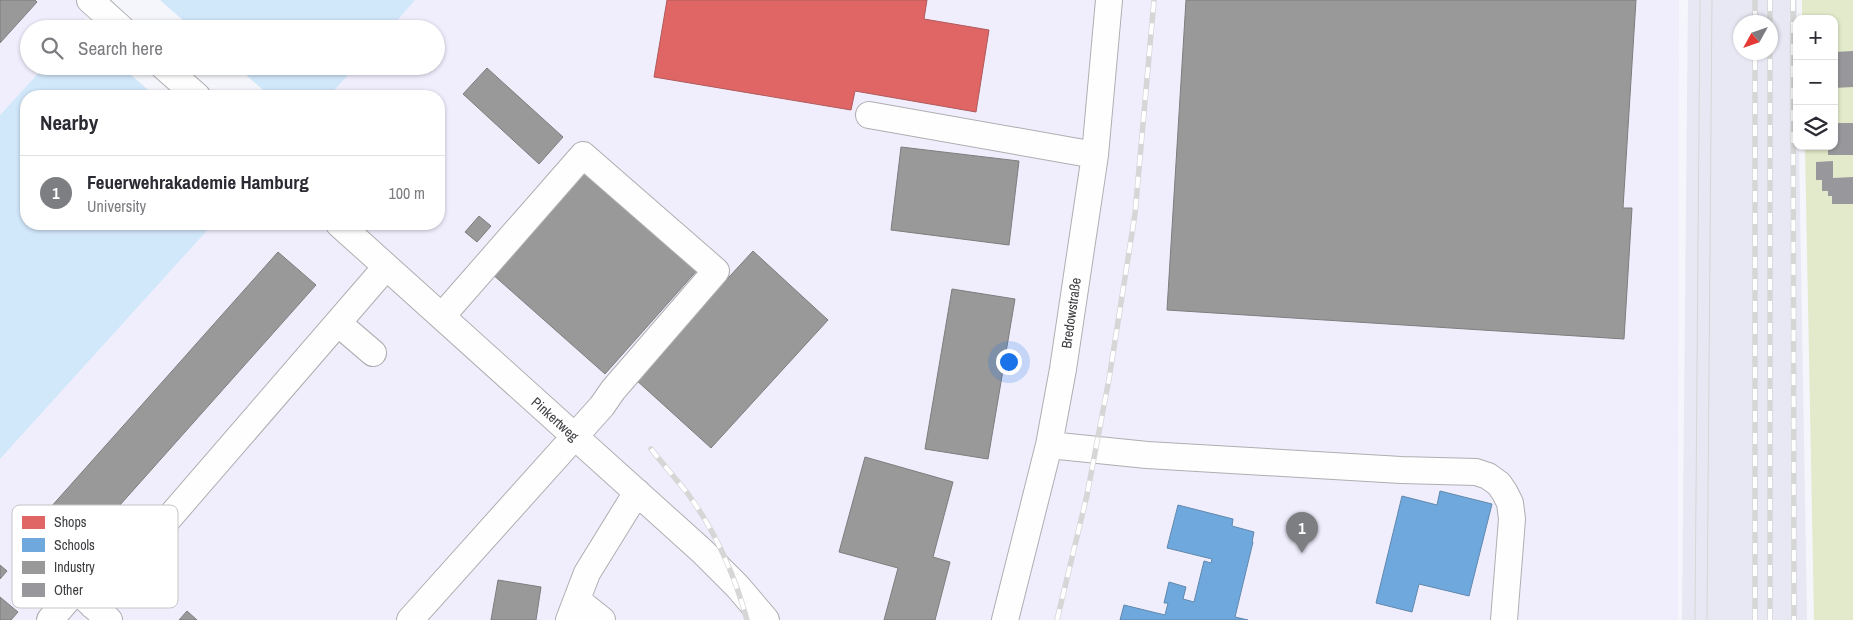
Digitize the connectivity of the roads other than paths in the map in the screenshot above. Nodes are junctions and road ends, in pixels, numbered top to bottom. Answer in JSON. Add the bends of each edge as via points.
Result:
{"nodes":[{"id":1,"x":90,"y":0,"type":"edge"},
{"id":2,"x":1109,"y":0,"type":"edge"},
{"id":3,"x":112,"y":20,"type":"edge"},
{"id":4,"x":174,"y":75,"type":"edge"},
{"id":5,"x":190,"y":90,"type":"edge"},
{"id":6,"x":868,"y":115,"type":"dead end"},
{"id":7,"x":1094,"y":155,"type":"junction"},
{"id":8,"x":346,"y":230,"type":"edge"},
{"id":9,"x":386,"y":267,"type":"junction"},
{"id":10,"x":442,"y":316,"type":"junction"},
{"id":11,"x":338,"y":323,"type":"junction"},
{"id":12,"x":373,"y":353,"type":"dead end"},
{"id":13,"x":574,"y":436,"type":"junction"},
{"id":14,"x":1050,"y":445,"type":"junction"},
{"id":15,"x":636,"y":492,"type":"junction"},
{"id":16,"x":178,"y":519,"type":"edge"},
{"id":17,"x":60,"y":608,"type":"edge"},
{"id":18,"x":573,"y":610,"type":"edge"},
{"id":19,"x":50,"y":620,"type":"edge"},
{"id":20,"x":410,"y":620,"type":"edge"},
{"id":21,"x":602,"y":620,"type":"edge"},
{"id":22,"x":766,"y":620,"type":"edge"},
{"id":23,"x":1005,"y":620,"type":"edge"},
{"id":24,"x":1504,"y":620,"type":"edge"}],
"edges":[{"from":1,"to":3,"type":"street"},
{"from":2,"to":7,"type":"street","name":"Bredowstraße"},
{"from":4,"to":5,"type":"street"},
{"from":6,"to":7,"type":"street"},
{"from":7,"to":14,"type":"street","name":"Bredowstraße"},
{"from":8,"to":9,"type":"street","name":"Pinkertweg"},
{"from":9,"to":10,"type":"street","name":"Pinkertweg"},
{"from":9,"to":11,"type":"street"},
{"from":10,"to":13,"type":"street","name":"Pinkertweg"},
{"from":10,"to":13,"type":"street","via":[[583,155],[716,271]]},
{"from":11,"to":12,"type":"street"},
{"from":11,"to":16,"type":"street"},
{"from":13,"to":15,"type":"street","name":"Pinkertweg"},
{"from":13,"to":20,"type":"street"},
{"from":14,"to":23,"type":"street","name":"Bredowstraße"},
{"from":14,"to":24,"type":"street","via":[[1147,455],[1476,472],[1488,476],[1506,493],[1512,519]]},
{"from":15,"to":18,"type":"street","via":[[587,573]]},
{"from":15,"to":22,"type":"street","name":"Pinkertweg","via":[[702,551]]},
{"from":17,"to":19,"type":"street"},
{"from":18,"to":21,"type":"street"}]}
